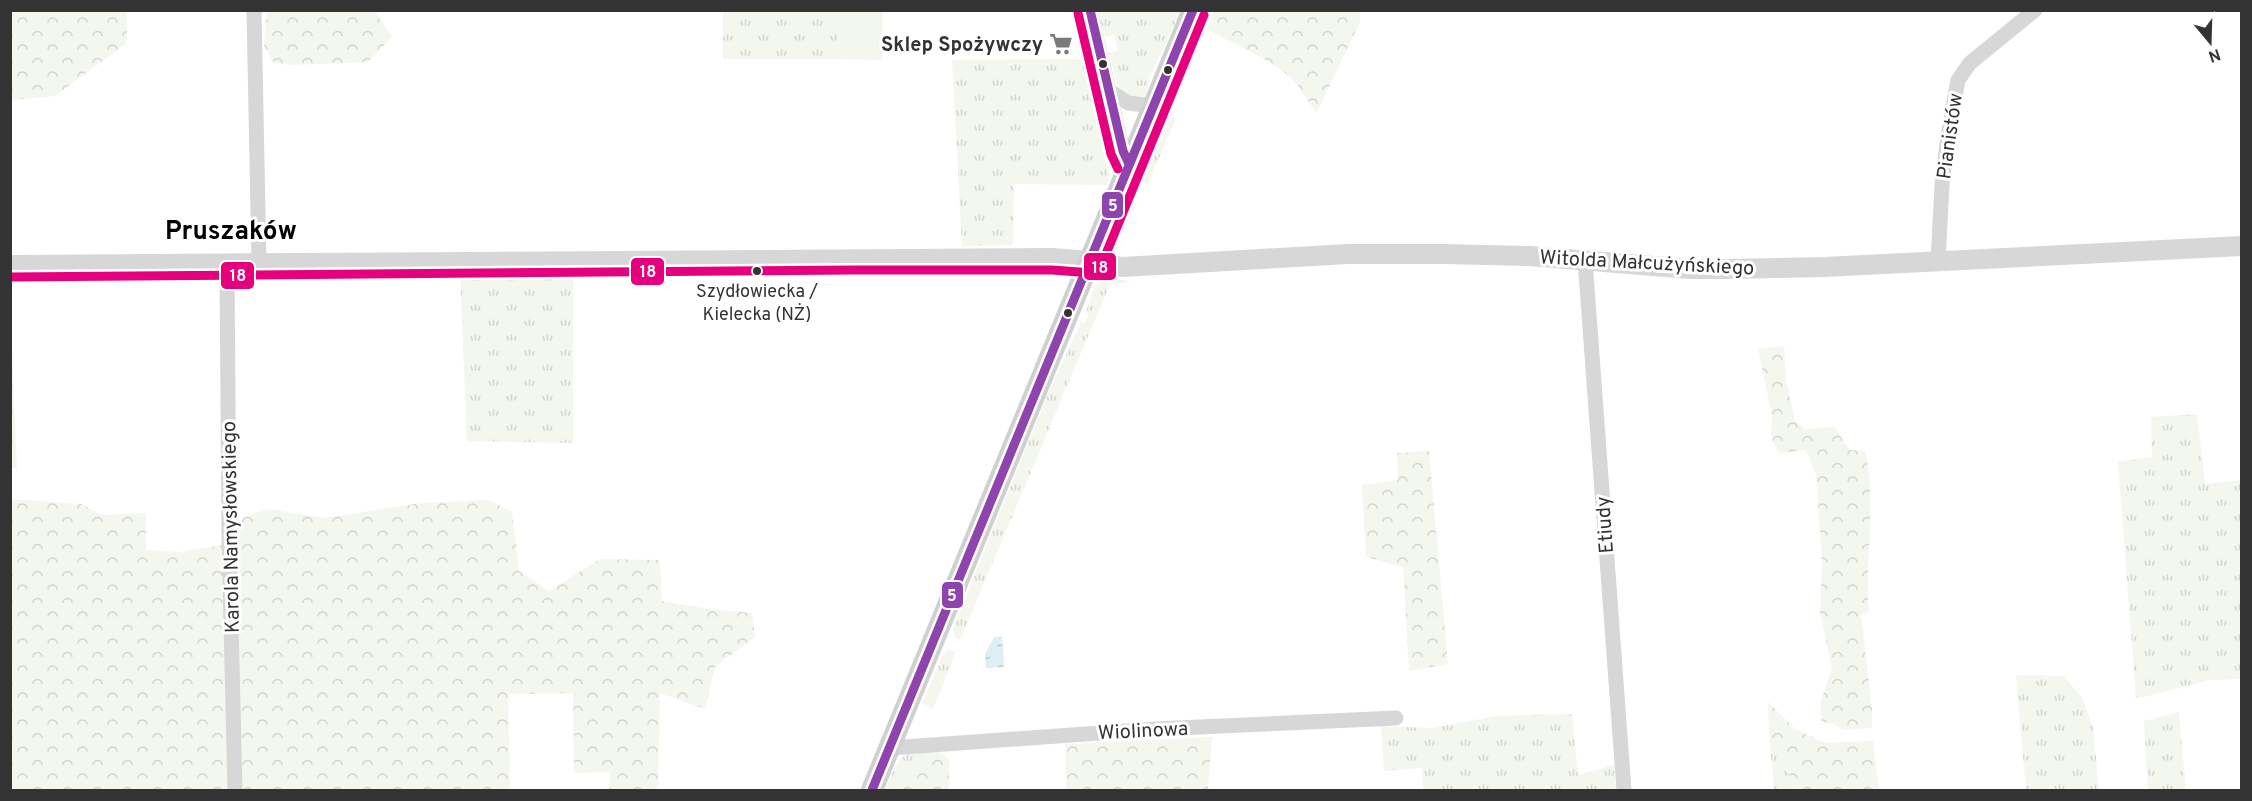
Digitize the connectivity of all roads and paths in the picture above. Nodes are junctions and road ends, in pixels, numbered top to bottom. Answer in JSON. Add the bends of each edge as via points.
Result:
{"nodes":[{"id":1,"x":254,"y":10,"type":"edge"},
{"id":2,"x":1090,"y":10,"type":"edge"},
{"id":3,"x":1192,"y":10,"type":"edge"},
{"id":4,"x":2035,"y":10,"type":"edge"},
{"id":5,"x":1108,"y":90,"type":"junction"},
{"id":6,"x":1153,"y":106,"type":"junction"},
{"id":7,"x":1129,"y":164,"type":"junction"},
{"id":8,"x":2241,"y":246,"type":"edge"},
{"id":9,"x":1585,"y":260,"type":"junction"},
{"id":10,"x":1090,"y":261,"type":"junction"},
{"id":11,"x":1938,"y":261,"type":"junction"},
{"id":12,"x":259,"y":263,"type":"junction"},
{"id":13,"x":228,"y":264,"type":"junction"},
{"id":14,"x":10,"y":265,"type":"edge"},
{"id":15,"x":1396,"y":718,"type":"dead end"},
{"id":16,"x":890,"y":748,"type":"junction"},
{"id":17,"x":235,"y":790,"type":"edge"},
{"id":18,"x":872,"y":790,"type":"edge"},
{"id":19,"x":1623,"y":790,"type":"edge"}],
"edges":[{"from":1,"to":12,"type":"street"},
{"from":2,"to":5,"type":"street"},
{"from":3,"to":6,"type":"main road"},
{"from":4,"to":11,"type":"street","name":"Pianistów","via":[[1970,63],[1958,80],[1942,185]]},
{"from":5,"to":6,"type":"street","via":[[1128,103]]},
{"from":5,"to":7,"type":"street"},
{"from":6,"to":7,"type":"main road"},
{"from":7,"to":10,"type":"main road"},
{"from":8,"to":11,"type":"street","name":"Witolda Małcużyńskiego"},
{"from":9,"to":10,"type":"street","name":"Witolda Małcużyńskiego","via":[[1348,254],[1122,267]]},
{"from":9,"to":11,"type":"street","name":"Witolda Małcużyńskiego","via":[[1725,269]]},
{"from":9,"to":19,"type":"street","name":"Etiudy"},
{"from":10,"to":12,"type":"street","name":"Witolda Małcużyńskiego","via":[[840,258]]},
{"from":10,"to":16,"type":"main road"},
{"from":12,"to":13,"type":"street","name":"Witolda Małcużyńskiego"},
{"from":13,"to":14,"type":"street","name":"Witolda Małcużyńskiego"},
{"from":13,"to":17,"type":"street","name":"Karola Namysłowskiego"},
{"from":15,"to":16,"type":"street","name":"Wiolinowa","via":[[1155,729]]},
{"from":16,"to":18,"type":"main road"}]}
